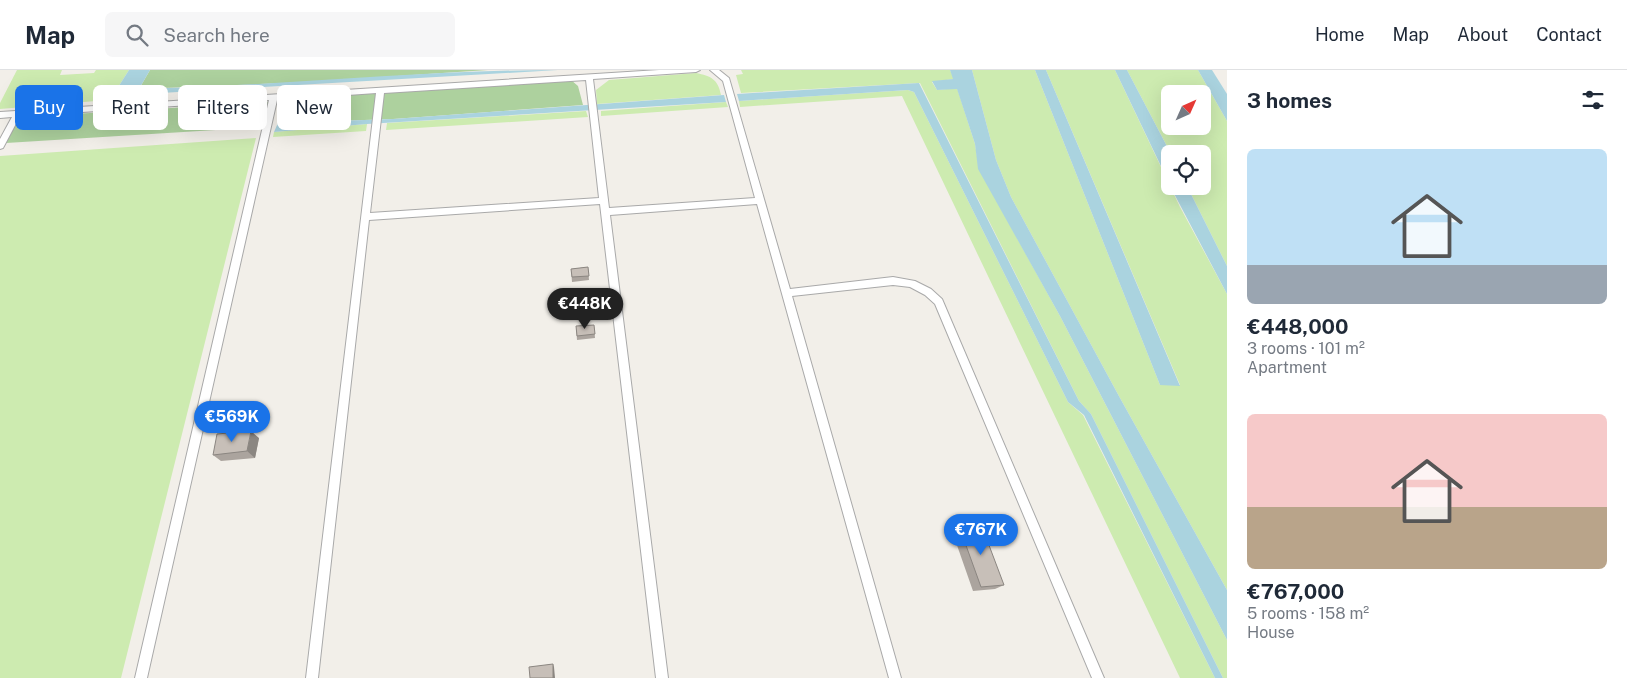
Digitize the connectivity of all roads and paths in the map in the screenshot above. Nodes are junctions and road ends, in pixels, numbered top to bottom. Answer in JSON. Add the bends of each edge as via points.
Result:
{"nodes":[{"id":1,"x":696,"y":70,"type":"edge"},
{"id":2,"x":714,"y":70,"type":"edge"},
{"id":3,"x":589,"y":77,"type":"junction"},
{"id":4,"x":380,"y":91,"type":"junction"},
{"id":5,"x":274,"y":97,"type":"junction"},
{"id":6,"x":83,"y":110,"type":"edge"},
{"id":7,"x":15,"y":114,"type":"edge"},
{"id":8,"x":0,"y":115,"type":"edge"},
{"id":9,"x":15,"y":118,"type":"edge"},
{"id":10,"x":0,"y":146,"type":"edge"},
{"id":11,"x":604,"y":200,"type":"junction"},
{"id":12,"x":760,"y":200,"type":"junction"},
{"id":13,"x":605,"y":212,"type":"junction"},
{"id":14,"x":366,"y":217,"type":"junction"},
{"id":15,"x":786,"y":293,"type":"junction"},
{"id":16,"x":141,"y":678,"type":"edge"},
{"id":17,"x":312,"y":678,"type":"edge"},
{"id":18,"x":662,"y":678,"type":"edge"},
{"id":19,"x":895,"y":678,"type":"edge"},
{"id":20,"x":1098,"y":678,"type":"edge"}],
"edges":[{"from":1,"to":3,"type":"lane"},
{"from":2,"to":12,"type":"lane","via":[[726,80]]},
{"from":3,"to":4,"type":"lane"},
{"from":3,"to":11,"type":"lane"},
{"from":4,"to":5,"type":"lane"},
{"from":4,"to":14,"type":"lane"},
{"from":5,"to":6,"type":"lane"},
{"from":5,"to":16,"type":"lane"},
{"from":7,"to":8,"type":"lane"},
{"from":9,"to":10,"type":"lane"},
{"from":11,"to":13,"type":"lane"},
{"from":11,"to":14,"type":"lane"},
{"from":12,"to":13,"type":"lane"},
{"from":12,"to":15,"type":"lane"},
{"from":13,"to":18,"type":"lane"},
{"from":14,"to":17,"type":"lane"},
{"from":15,"to":19,"type":"lane"},
{"from":15,"to":20,"type":"lane","via":[[893,281],[912,284],[940,302]]}]}
